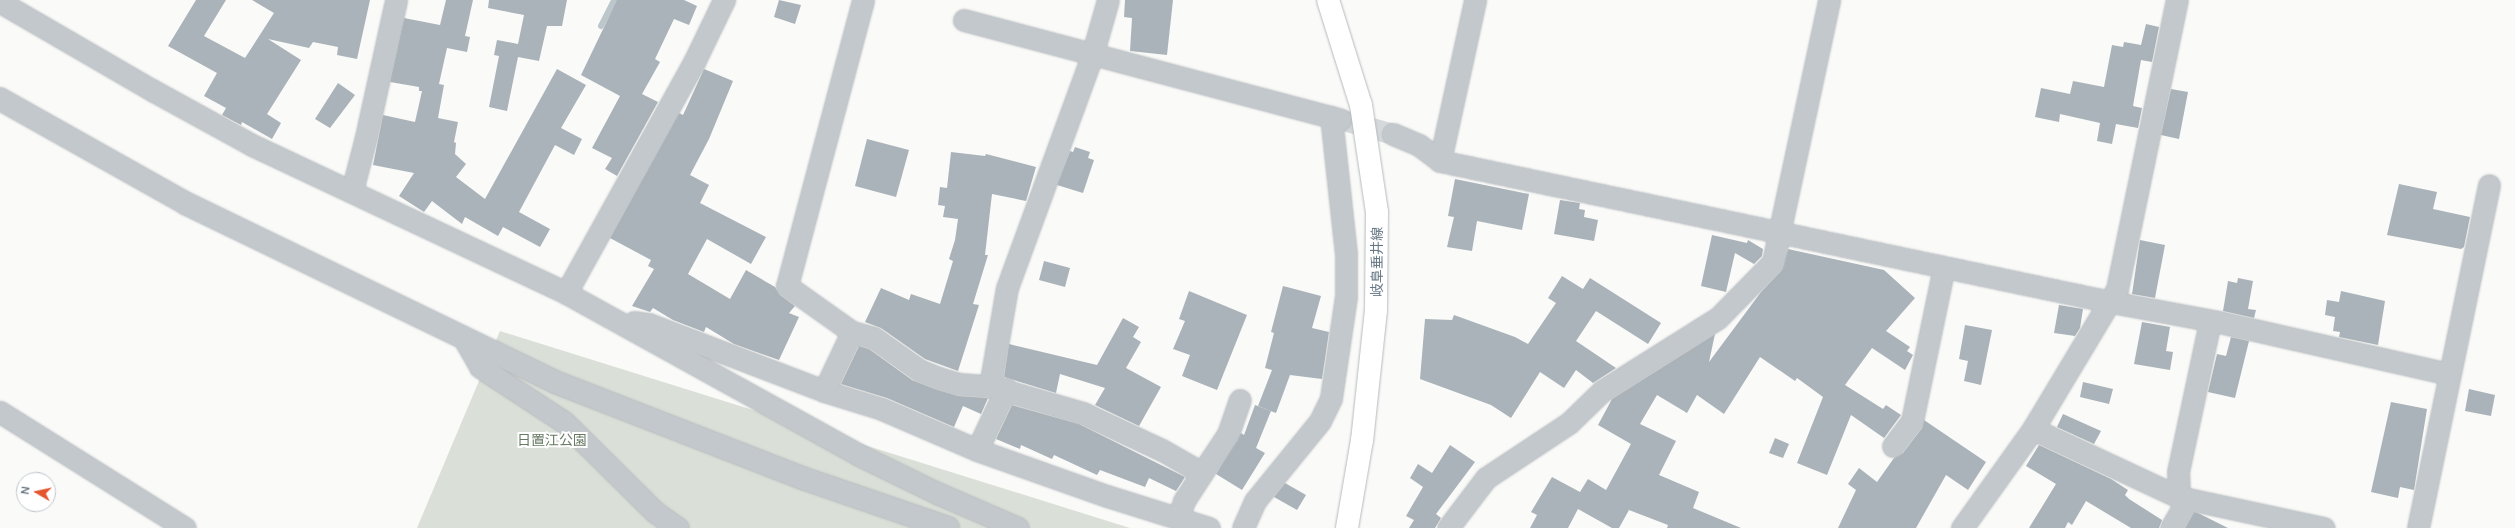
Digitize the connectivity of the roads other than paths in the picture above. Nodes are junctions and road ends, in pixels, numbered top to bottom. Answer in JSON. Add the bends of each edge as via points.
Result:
{"nodes":[{"id":1,"x":396,"y":0,"type":"edge"},
{"id":2,"x":724,"y":0,"type":"edge"},
{"id":3,"x":863,"y":0,"type":"edge"},
{"id":4,"x":1108,"y":0,"type":"edge"},
{"id":5,"x":1328,"y":0,"type":"edge"},
{"id":6,"x":1475,"y":0,"type":"edge"},
{"id":7,"x":1828,"y":0,"type":"edge"},
{"id":8,"x":2177,"y":0,"type":"edge"},
{"id":9,"x":0,"y":2,"type":"edge"},
{"id":10,"x":964,"y":20,"type":"dead end"},
{"id":11,"x":1092,"y":56,"type":"junction"},
{"id":12,"x":0,"y":99,"type":"edge"},
{"id":13,"x":1393,"y":134,"type":"tunnel mouth"},
{"id":14,"x":1440,"y":161,"type":"junction"},
{"id":15,"x":2489,"y":185,"type":"dead end"},
{"id":16,"x":352,"y":191,"type":"junction"},
{"id":17,"x":1780,"y":234,"type":"junction"},
{"id":18,"x":1944,"y":267,"type":"junction"},
{"id":19,"x":566,"y":293,"type":"junction"},
{"id":20,"x":2111,"y":302,"type":"junction"},
{"id":21,"x":614,"y":319,"type":"junction"},
{"id":22,"x":2210,"y":322,"type":"junction"},
{"id":23,"x":852,"y":332,"type":"junction"},
{"id":24,"x":463,"y":337,"type":"junction"},
{"id":25,"x":2449,"y":374,"type":"junction"},
{"id":26,"x":998,"y":388,"type":"junction"},
{"id":27,"x":824,"y":391,"type":"junction"},
{"id":28,"x":1240,"y":400,"type":"dead end"},
{"id":29,"x":0,"y":412,"type":"edge"},
{"id":30,"x":2033,"y":429,"type":"junction"},
{"id":31,"x":1893,"y":446,"type":"dead end"},
{"id":32,"x":977,"y":450,"type":"junction"},
{"id":33,"x":1202,"y":473,"type":"junction"},
{"id":34,"x":2183,"y":499,"type":"junction"},
{"id":35,"x":1178,"y":518,"type":"junction"},
{"id":36,"x":2301,"y":526,"type":"edge"},
{"id":37,"x":185,"y":528,"type":"edge"},
{"id":38,"x":678,"y":528,"type":"edge"},
{"id":39,"x":948,"y":528,"type":"edge"},
{"id":40,"x":1018,"y":528,"type":"edge"},
{"id":41,"x":1209,"y":528,"type":"edge"},
{"id":42,"x":1243,"y":528,"type":"edge"},
{"id":43,"x":1347,"y":528,"type":"edge"},
{"id":44,"x":1448,"y":528,"type":"edge"},
{"id":45,"x":1962,"y":528,"type":"edge"},
{"id":46,"x":2171,"y":528,"type":"edge"},
{"id":47,"x":2324,"y":528,"type":"edge"},
{"id":48,"x":2418,"y":528,"type":"edge"}],
"edges":[{"from":1,"to":16,"type":"street"},
{"from":2,"to":19,"type":"street","via":[[695,60]]},
{"from":3,"to":23,"type":"street","via":[[787,286]]},
{"from":4,"to":11,"type":"street"},
{"from":5,"to":43,"type":"main road","name":"岐阜垂井線","via":[[1361,106],[1377,212],[1374,332],[1362,440]]},
{"from":6,"to":14,"type":"street"},
{"from":7,"to":17,"type":"street"},
{"from":8,"to":20,"type":"street","via":[[2117,289]]},
{"from":9,"to":16,"type":"street","via":[[245,141]]},
{"from":10,"to":11,"type":"street"},
{"from":11,"to":26,"type":"street","via":[[1007,288]]},
{"from":11,"to":42,"type":"street","via":[[1336,118],[1346,254],[1343,331],[1332,398],[1320,422],[1255,501]]},
{"from":12,"to":24,"type":"street","via":[[186,203]]},
{"from":13,"to":14,"type":"street","via":[[1420,145]]},
{"from":14,"to":17,"type":"street"},
{"from":15,"to":25,"type":"street"},
{"from":16,"to":19,"type":"street"},
{"from":17,"to":18,"type":"street"},
{"from":17,"to":44,"type":"street","via":[[1773,262],[1718,318],[1602,391],[1569,423],[1486,478]]},
{"from":18,"to":20,"type":"street"},
{"from":18,"to":31,"type":"street","via":[[1912,421]]},
{"from":19,"to":21,"type":"street"},
{"from":20,"to":22,"type":"street"},
{"from":20,"to":30,"type":"street"},
{"from":21,"to":27,"type":"street","via":[[650,324]]},
{"from":21,"to":40,"type":"street","via":[[859,455],[937,494]]},
{"from":22,"to":25,"type":"street"},
{"from":22,"to":34,"type":"street","via":[[2178,472]]},
{"from":23,"to":26,"type":"street","via":[[874,338],[919,370],[939,378],[959,384]]},
{"from":23,"to":27,"type":"street"},
{"from":24,"to":38,"type":"street","via":[[480,367],[564,422],[655,512]]},
{"from":24,"to":39,"type":"street","via":[[555,382],[641,416],[805,479]]},
{"from":25,"to":48,"type":"street"},
{"from":26,"to":32,"type":"street"},
{"from":26,"to":33,"type":"street","via":[[1083,413],[1162,450]]},
{"from":27,"to":32,"type":"street","via":[[882,409]]},
{"from":28,"to":33,"type":"street","via":[[1228,434]]},
{"from":29,"to":37,"type":"street"},
{"from":30,"to":34,"type":"street"},
{"from":30,"to":45,"type":"street"},
{"from":32,"to":35,"type":"street"},
{"from":33,"to":35,"type":"street","via":[[1184,501]]},
{"from":34,"to":36,"type":"street"},
{"from":34,"to":46,"type":"street"},
{"from":35,"to":41,"type":"street"},
{"from":36,"to":47,"type":"street"}]}
